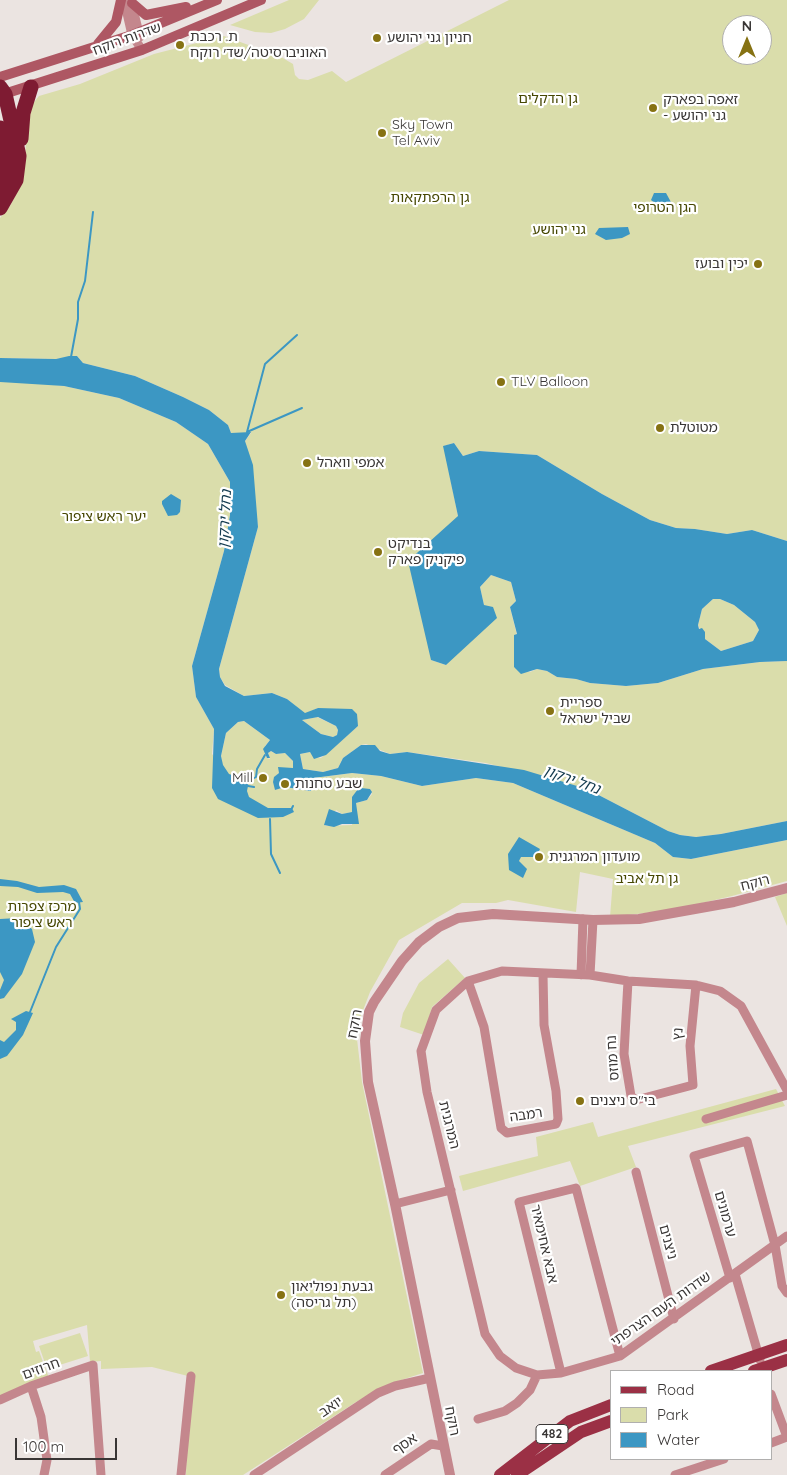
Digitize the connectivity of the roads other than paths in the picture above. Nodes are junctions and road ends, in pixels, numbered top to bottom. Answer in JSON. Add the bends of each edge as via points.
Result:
{"nodes":[{"id":1,"x":216,"y":0,"type":"edge"},
{"id":2,"x":261,"y":0,"type":"edge"},
{"id":3,"x":127,"y":1,"type":"edge"},
{"id":4,"x":136,"y":33,"type":"junction"},
{"id":5,"x":93,"y":47,"type":"junction"},
{"id":6,"x":142,"y":50,"type":"junction"},
{"id":7,"x":0,"y":77,"type":"edge"},
{"id":8,"x":31,"y":87,"type":"junction"},
{"id":9,"x":2,"y":92,"type":"edge"},
{"id":10,"x":0,"y":128,"type":"edge"},
{"id":11,"x":0,"y":150,"type":"edge"},
{"id":12,"x":19,"y":162,"type":"junction"},
{"id":13,"x":0,"y":190,"type":"edge"},
{"id":14,"x":0,"y":208,"type":"edge"},
{"id":15,"x":787,"y":888,"type":"edge"},
{"id":16,"x":588,"y":919,"type":"junction"},
{"id":17,"x":543,"y":974,"type":"junction"},
{"id":18,"x":586,"y":975,"type":"junction"},
{"id":19,"x":468,"y":981,"type":"junction"},
{"id":20,"x":628,"y":981,"type":"junction"},
{"id":21,"x":696,"y":985,"type":"junction"},
{"id":22,"x":693,"y":1086,"type":"joint"},
{"id":23,"x":787,"y":1090,"type":"edge"},
{"id":24,"x":787,"y":1095,"type":"edge"},
{"id":25,"x":706,"y":1119,"type":"dead end"},
{"id":26,"x":636,"y":1172,"type":"dead end"},
{"id":27,"x":451,"y":1190,"type":"junction"},
{"id":28,"x":395,"y":1204,"type":"junction"},
{"id":29,"x":787,"y":1236,"type":"edge"},
{"id":30,"x":775,"y":1245,"type":"junction"},
{"id":31,"x":732,"y":1276,"type":"junction"},
{"id":32,"x":787,"y":1294,"type":"edge"},
{"id":33,"x":674,"y":1319,"type":"junction"},
{"id":34,"x":787,"y":1345,"type":"edge"},
{"id":35,"x":758,"y":1355,"type":"junction"},
{"id":36,"x":620,"y":1356,"type":"junction"},
{"id":37,"x":787,"y":1360,"type":"edge"},
{"id":38,"x":714,"y":1370,"type":"edge"},
{"id":39,"x":759,"y":1370,"type":"edge"},
{"id":40,"x":560,"y":1373,"type":"junction"},
{"id":41,"x":537,"y":1375,"type":"junction"},
{"id":42,"x":191,"y":1376,"type":"dead end"},
{"id":43,"x":430,"y":1378,"type":"junction"},
{"id":44,"x":31,"y":1386,"type":"junction"},
{"id":45,"x":772,"y":1397,"type":"edge"},
{"id":46,"x":0,"y":1400,"type":"edge"},
{"id":47,"x":610,"y":1406,"type":"edge"},
{"id":48,"x":478,"y":1419,"type":"dead end"},
{"id":49,"x":610,"y":1421,"type":"edge"},
{"id":50,"x":787,"y":1437,"type":"edge"},
{"id":51,"x":772,"y":1443,"type":"edge"},
{"id":52,"x":443,"y":1446,"type":"junction"},
{"id":53,"x":721,"y":1460,"type":"edge"},
{"id":54,"x":449,"y":1471,"type":"edge"},
{"id":55,"x":44,"y":1475,"type":"edge"},
{"id":56,"x":101,"y":1475,"type":"edge"},
{"id":57,"x":181,"y":1475,"type":"edge"},
{"id":58,"x":254,"y":1475,"type":"edge"},
{"id":59,"x":385,"y":1475,"type":"edge"},
{"id":60,"x":456,"y":1475,"type":"edge"},
{"id":61,"x":500,"y":1475,"type":"edge"},
{"id":62,"x":517,"y":1475,"type":"edge"},
{"id":63,"x":675,"y":1475,"type":"edge"}],
"edges":[{"from":1,"to":3,"type":"main road","via":[[152,15],[143,14]]},
{"from":1,"to":4,"type":"main road","name":"שדרות רוקח"},
{"from":2,"to":6,"type":"main road","name":"שדרות רוקח"},
{"from":3,"to":4,"type":"street"},
{"from":3,"to":5,"type":"main road","via":[[105,37]]},
{"from":4,"to":5,"type":"main road","name":"שדרות רוקח"},
{"from":4,"to":6,"type":"street"},
{"from":5,"to":7,"type":"main road","name":"שדרות רוקח"},
{"from":6,"to":8,"type":"main road","name":"שדרות רוקח"},
{"from":8,"to":9,"type":"main road","name":"שדרות רוקח"},
{"from":8,"to":12,"type":"highway","via":[[23,112]]},
{"from":9,"to":12,"type":"highway","via":[[19,147]]},
{"from":10,"to":13,"type":"highway","via":[[6,165],[5,181]]},
{"from":11,"to":13,"type":"highway","via":[[4,170]]},
{"from":12,"to":14,"type":"highway","via":[[13,187]]},
{"from":15,"to":16,"type":"street","name":"רוקח","via":[[734,902],[639,919]]},
{"from":16,"to":18,"type":"street"},
{"from":16,"to":28,"type":"street","name":"רוקח","via":[[493,914],[458,918],[419,942],[384,987],[370,1012],[364,1051],[369,1089]]},
{"from":17,"to":18,"type":"street","name":"המרגנית"},
{"from":17,"to":19,"type":"street","name":"המרגנית","via":[[502,971]]},
{"from":17,"to":19,"type":"street","name":"רמבה","via":[[544,1025],[558,1119],[556,1124],[507,1133],[501,1128],[484,1027]]},
{"from":18,"to":20,"type":"street","name":"המרגנית"},
{"from":19,"to":27,"type":"street","name":"המרגנית","via":[[436,1010],[421,1051],[427,1092]]},
{"from":20,"to":21,"type":"street","name":"המרגנית"},
{"from":20,"to":22,"type":"street","name":"נח מוזס","via":[[624,1054],[631,1096],[636,1100]]},
{"from":21,"to":22,"type":"street","name":"נץ","via":[[690,1046]]},
{"from":21,"to":23,"type":"street","name":"המרגנית","via":[[720,991],[741,1006]]},
{"from":24,"to":25,"type":"street"},
{"from":26,"to":33,"type":"street","name":"ניצנים"},
{"from":27,"to":28,"type":"street"},
{"from":27,"to":41,"type":"street","name":"המרגנית","via":[[485,1334],[500,1356],[516,1368]]},
{"from":28,"to":43,"type":"street","name":"רוקח"},
{"from":29,"to":30,"type":"street","name":"שדרות העם הצרפתי"},
{"from":30,"to":31,"type":"street","name":"שדרות העם הצרפתי"},
{"from":30,"to":31,"type":"street","name":"ערמונים","via":[[746,1141],[694,1156]]},
{"from":30,"to":32,"type":"street","via":[[782,1286]]},
{"from":31,"to":33,"type":"street","name":"שדרות העם הצרפתי"},
{"from":31,"to":35,"type":"street","name":"ערמונים"},
{"from":33,"to":36,"type":"street","name":"שדרות העם הצרפתי"},
{"from":34,"to":35,"type":"main road"},
{"from":35,"to":38,"type":"main road"},
{"from":35,"to":39,"type":"street","name":"ערמונים"},
{"from":36,"to":40,"type":"street","name":"שדרות העם הצרפתי"},
{"from":36,"to":40,"type":"street","name":"אבא אחימאיר","via":[[576,1188],[519,1202]]},
{"from":37,"to":39,"type":"main road"},
{"from":40,"to":41,"type":"street","name":"שדרות העם הצרפתי"},
{"from":41,"to":48,"type":"street","via":[[530,1390],[518,1403],[505,1411]]},
{"from":42,"to":57,"type":"street"},
{"from":43,"to":52,"type":"street","name":"רוקח"},
{"from":43,"to":58,"type":"street","name":"יואב","via":[[378,1393]]},
{"from":44,"to":46,"type":"street","name":"חרוזים"},
{"from":44,"to":55,"type":"street","via":[[42,1417],[47,1460]]},
{"from":44,"to":56,"type":"street","name":"חרוזים","via":[[93,1365]]},
{"from":45,"to":50,"type":"street"},
{"from":47,"to":61,"type":"main road","number":"482","via":[[570,1421]]},
{"from":49,"to":62,"type":"main road","number":"482","via":[[581,1432]]},
{"from":50,"to":51,"type":"street"},
{"from":52,"to":54,"type":"street","name":"רוקח"},
{"from":52,"to":59,"type":"street","name":"אסף","via":[[431,1444]]},
{"from":53,"to":63,"type":"street"},
{"from":54,"to":60,"type":"street","name":"רוקח"}]}
